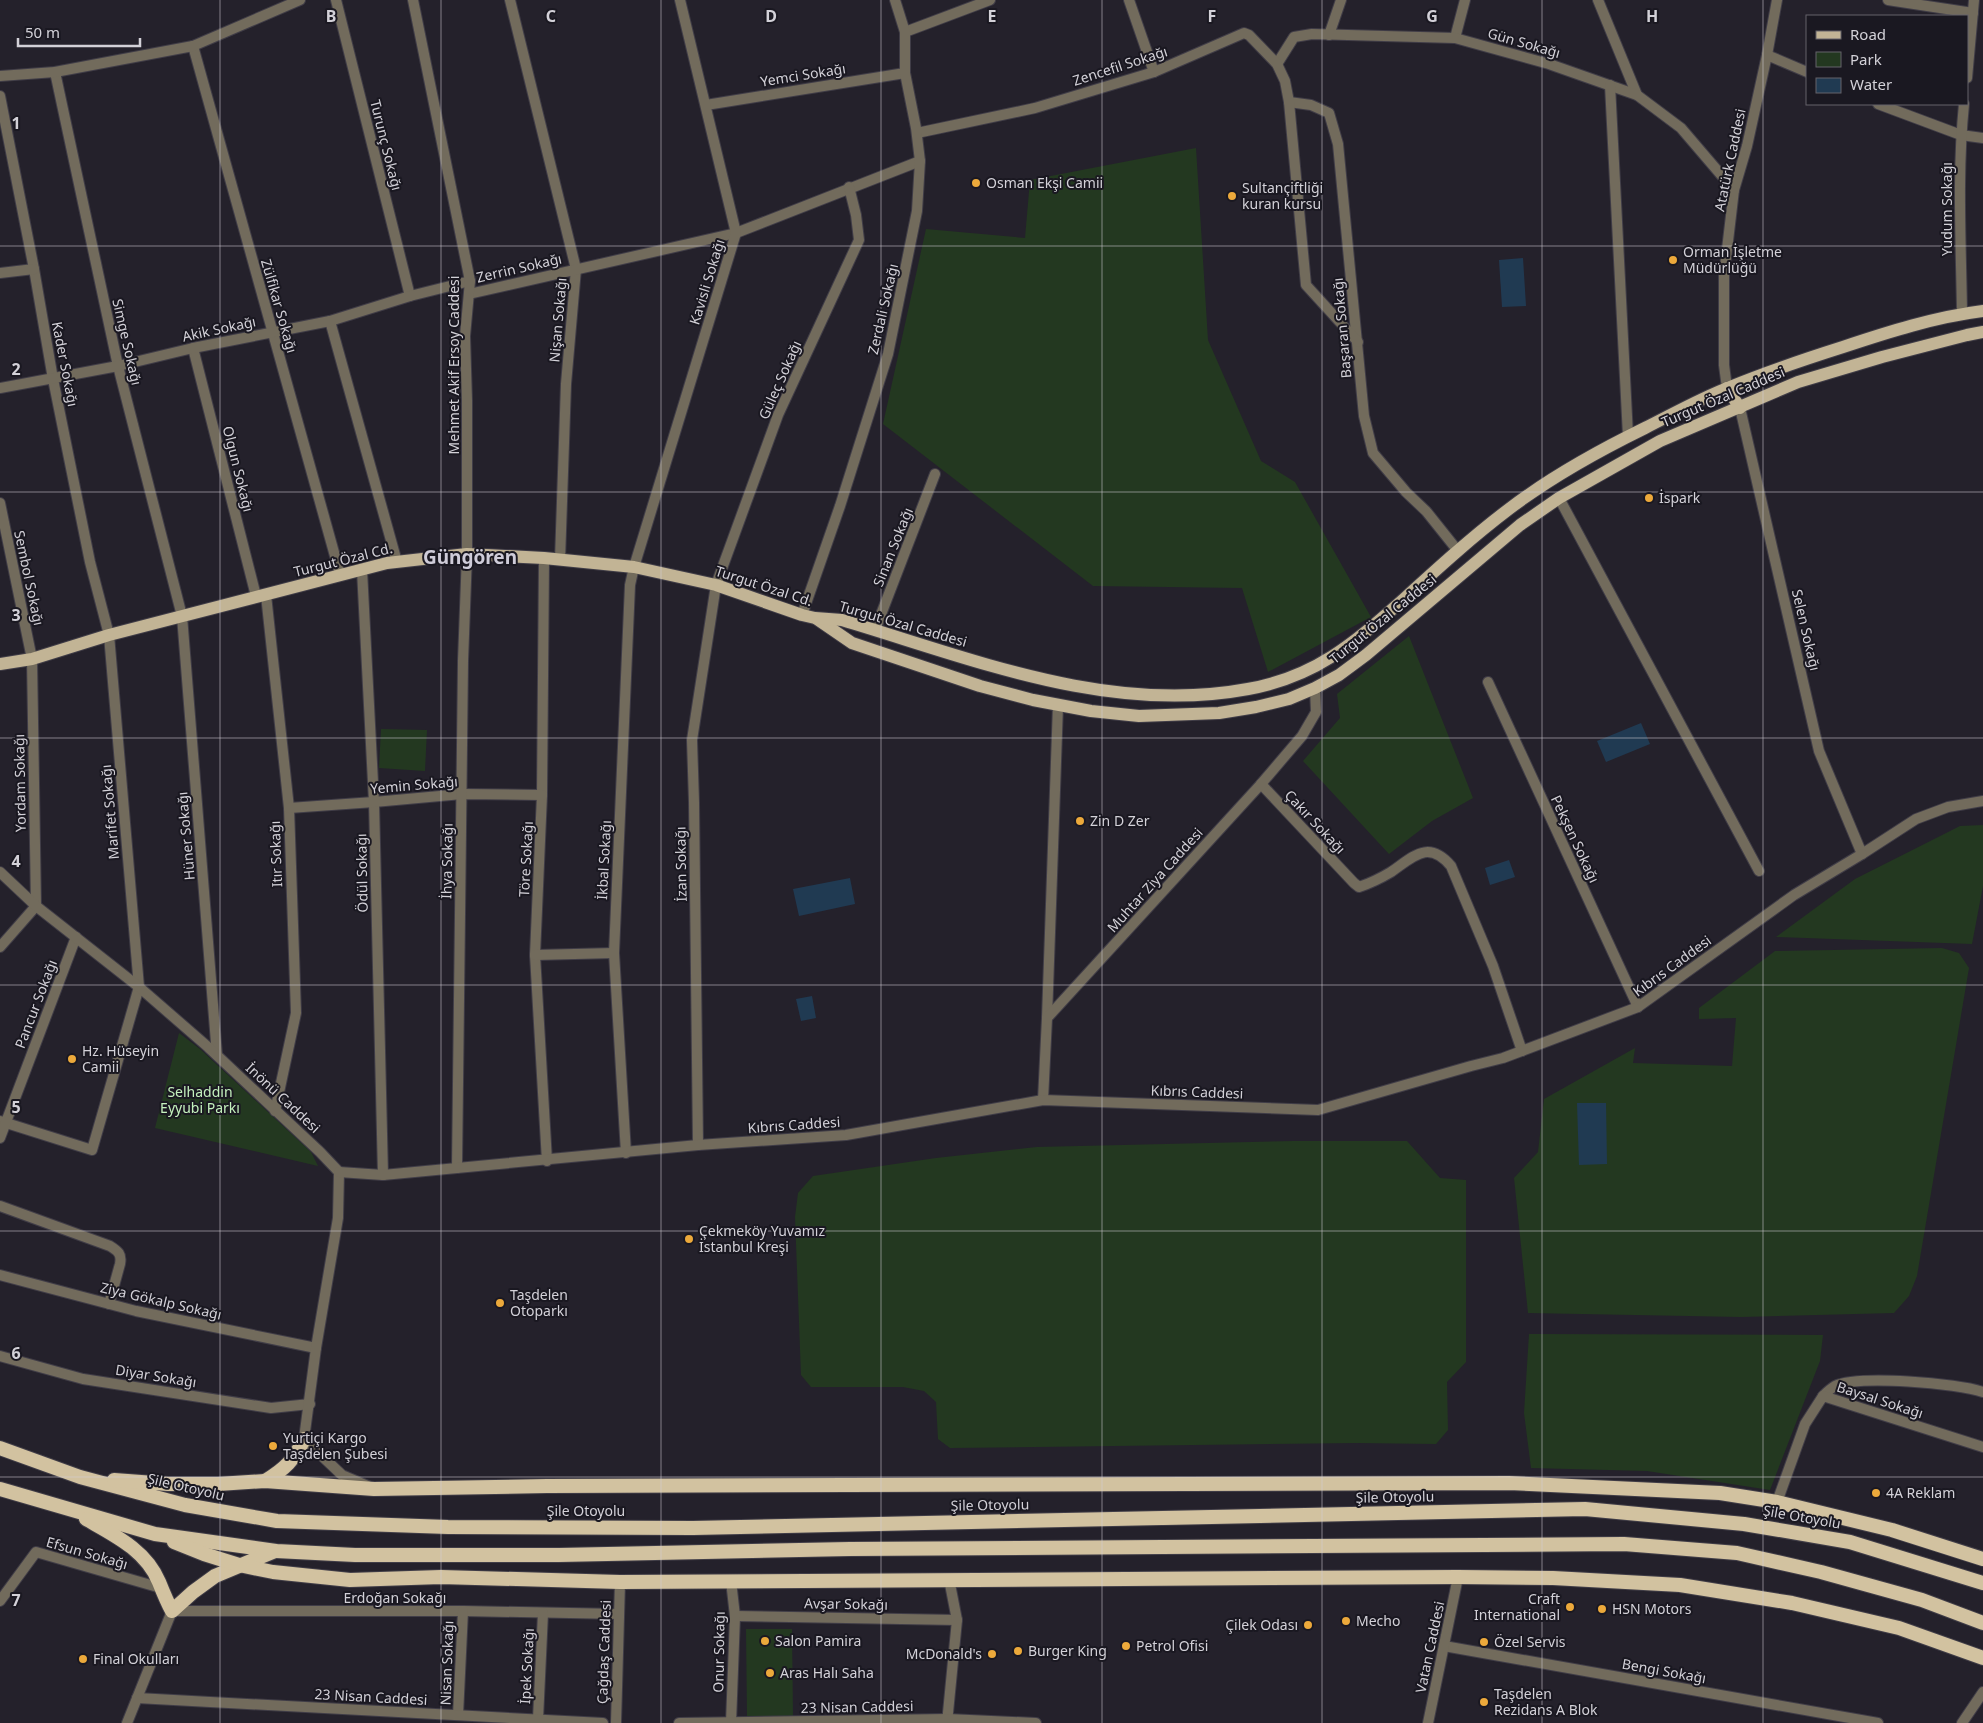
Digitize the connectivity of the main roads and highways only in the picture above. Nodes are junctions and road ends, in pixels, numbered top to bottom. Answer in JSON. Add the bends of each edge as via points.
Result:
{"nodes":[{"id":1,"x":1983,"y":311,"type":"edge"},
{"id":2,"x":1983,"y":332,"type":"edge"},
{"id":3,"x":1727,"y":388,"type":"junction"},
{"id":4,"x":1740,"y":408,"type":"junction"},
{"id":5,"x":1458,"y":551,"type":"junction"},
{"id":6,"x":1471,"y":566,"type":"junction"},
{"id":7,"x":815,"y":618,"type":"junction"},
{"id":8,"x":0,"y":664,"type":"edge"},
{"id":9,"x":1311,"y":670,"type":"junction"},
{"id":10,"x":1315,"y":688,"type":"junction"},
{"id":11,"x":304,"y":1439,"type":"road end"},
{"id":12,"x":0,"y":1448,"type":"edge"},
{"id":13,"x":80,"y":1477,"type":"junction"},
{"id":14,"x":265,"y":1481,"type":"junction"},
{"id":15,"x":0,"y":1489,"type":"edge"},
{"id":16,"x":63,"y":1507,"type":"junction"},
{"id":17,"x":155,"y":1534,"type":"junction"},
{"id":18,"x":276,"y":1551,"type":"junction"},
{"id":19,"x":1983,"y":1559,"type":"edge"},
{"id":20,"x":238,"y":1565,"type":"junction"},
{"id":21,"x":1983,"y":1583,"type":"edge"},
{"id":22,"x":1922,"y":1600,"type":"junction"},
{"id":23,"x":1983,"y":1624,"type":"edge"},
{"id":24,"x":1983,"y":1631,"type":"edge"},
{"id":25,"x":1983,"y":1658,"type":"edge"}],
"edges":[{"from":1,"to":3,"type":"main road","name":"Turgut Özal Caddesi","via":[[1882,334]]},
{"from":2,"to":4,"type":"main road","name":"Turgut Özal Caddesi","via":[[1798,382]]},
{"from":3,"to":4,"type":"main road"},
{"from":3,"to":5,"type":"main road","name":"Turgut Özal Caddesi","via":[[1595,454],[1518,503]]},
{"from":4,"to":6,"type":"main road","name":"Turgut Özal Caddesi","via":[[1660,441],[1559,498]]},
{"from":5,"to":6,"type":"main road"},
{"from":5,"to":9,"type":"main road","name":"Turgut Özal Caddesi","via":[[1357,641]]},
{"from":6,"to":10,"type":"main road","name":"Turgut Özal Caddesi","via":[[1366,655]]},
{"from":7,"to":8,"type":"main road","name":"Turgut Özal Cd.","via":[[716,585],[634,568],[467,554],[396,562],[340,574]]},
{"from":7,"to":9,"type":"main road","name":"Turgut Özal Caddesi","via":[[842,620],[1039,679],[1139,694],[1181,696],[1234,691],[1282,681]]},
{"from":7,"to":10,"type":"main road","name":"Turgut Özal Caddesi","via":[[852,643],[980,686],[1091,711],[1139,716],[1210,714],[1256,707]]},
{"from":9,"to":10,"type":"main road"},
{"from":11,"to":14,"type":"highway","via":[[285,1469]]},
{"from":12,"to":13,"type":"highway","name":"Şile Otoyolu"},
{"from":13,"to":14,"type":"highway","via":[[168,1484]]},
{"from":13,"to":21,"type":"highway","name":"Şile Otoyolu","via":[[185,1506],[276,1521],[448,1527],[703,1528],[1585,1509],[1744,1524],[1850,1542]]},
{"from":14,"to":19,"type":"highway","via":[[374,1489],[1509,1484],[1720,1493],[1778,1502],[1892,1530]]},
{"from":15,"to":16,"type":"highway"},
{"from":16,"to":17,"type":"highway"},
{"from":16,"to":20,"type":"highway","via":[[125,1541],[141,1556],[159,1582],[172,1611],[215,1576]]},
{"from":17,"to":18,"type":"highway"},
{"from":17,"to":20,"type":"highway"},
{"from":18,"to":20,"type":"highway"},
{"from":18,"to":22,"type":"highway","via":[[356,1555],[559,1555],[850,1549],[1624,1544],[1737,1553]]},
{"from":20,"to":25,"type":"highway","via":[[350,1580],[441,1577],[620,1582],[1553,1578],[1680,1585],[1792,1603],[1899,1628]]},
{"from":22,"to":23,"type":"highway"},
{"from":22,"to":24,"type":"highway"}]}
